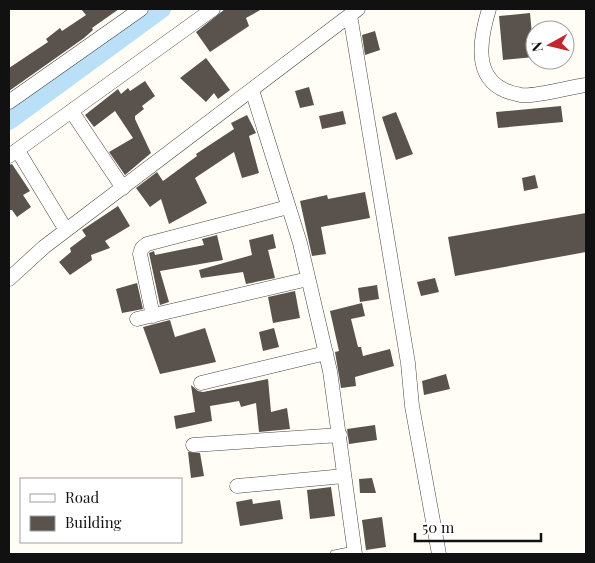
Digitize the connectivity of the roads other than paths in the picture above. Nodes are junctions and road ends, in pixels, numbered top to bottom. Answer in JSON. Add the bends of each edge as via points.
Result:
{"nodes":[{"id":1,"x":141,"y":9,"type":"edge"},
{"id":2,"x":213,"y":9,"type":"edge"},
{"id":3,"x":489,"y":9,"type":"edge"},
{"id":4,"x":354,"y":12,"type":"edge"},
{"id":5,"x":586,"y":85,"type":"edge"},
{"id":6,"x":252,"y":90,"type":"junction"},
{"id":7,"x":9,"y":102,"type":"edge"},
{"id":8,"x":72,"y":112,"type":"junction"},
{"id":9,"x":14,"y":153,"type":"edge"},
{"id":10,"x":123,"y":188,"type":"junction"},
{"id":11,"x":288,"y":207,"type":"junction"},
{"id":12,"x":66,"y":230,"type":"junction"},
{"id":13,"x":11,"y":273,"type":"edge"},
{"id":14,"x":308,"y":280,"type":"junction"},
{"id":15,"x":153,"y":316,"type":"junction"},
{"id":16,"x":137,"y":319,"type":"dead end"},
{"id":17,"x":326,"y":353,"type":"junction"},
{"id":18,"x":200,"y":384,"type":"dead end"},
{"id":19,"x":340,"y":436,"type":"junction"},
{"id":20,"x":193,"y":445,"type":"dead end"},
{"id":21,"x":344,"y":476,"type":"junction"},
{"id":22,"x":237,"y":486,"type":"dead end"},
{"id":23,"x":354,"y":552,"type":"edge"},
{"id":24,"x":334,"y":554,"type":"edge"},
{"id":25,"x":440,"y":554,"type":"edge"}],
"edges":[{"from":1,"to":7,"type":"street"},
{"from":2,"to":8,"type":"street"},
{"from":3,"to":5,"type":"street","via":[[482,32],[481,51],[485,74],[498,86],[522,95]]},
{"from":4,"to":6,"type":"street"},
{"from":4,"to":25,"type":"street","via":[[412,406]]},
{"from":6,"to":10,"type":"street"},
{"from":6,"to":11,"type":"street"},
{"from":8,"to":9,"type":"street"},
{"from":8,"to":10,"type":"street"},
{"from":9,"to":12,"type":"street"},
{"from":10,"to":12,"type":"street"},
{"from":11,"to":14,"type":"street"},
{"from":11,"to":15,"type":"street","via":[[142,248],[140,254]]},
{"from":12,"to":13,"type":"street"},
{"from":14,"to":15,"type":"street"},
{"from":14,"to":17,"type":"street"},
{"from":15,"to":16,"type":"street"},
{"from":17,"to":18,"type":"street"},
{"from":17,"to":19,"type":"street"},
{"from":19,"to":20,"type":"street"},
{"from":19,"to":21,"type":"street"},
{"from":21,"to":22,"type":"street"},
{"from":21,"to":23,"type":"street"},
{"from":23,"to":24,"type":"lane"}]}
